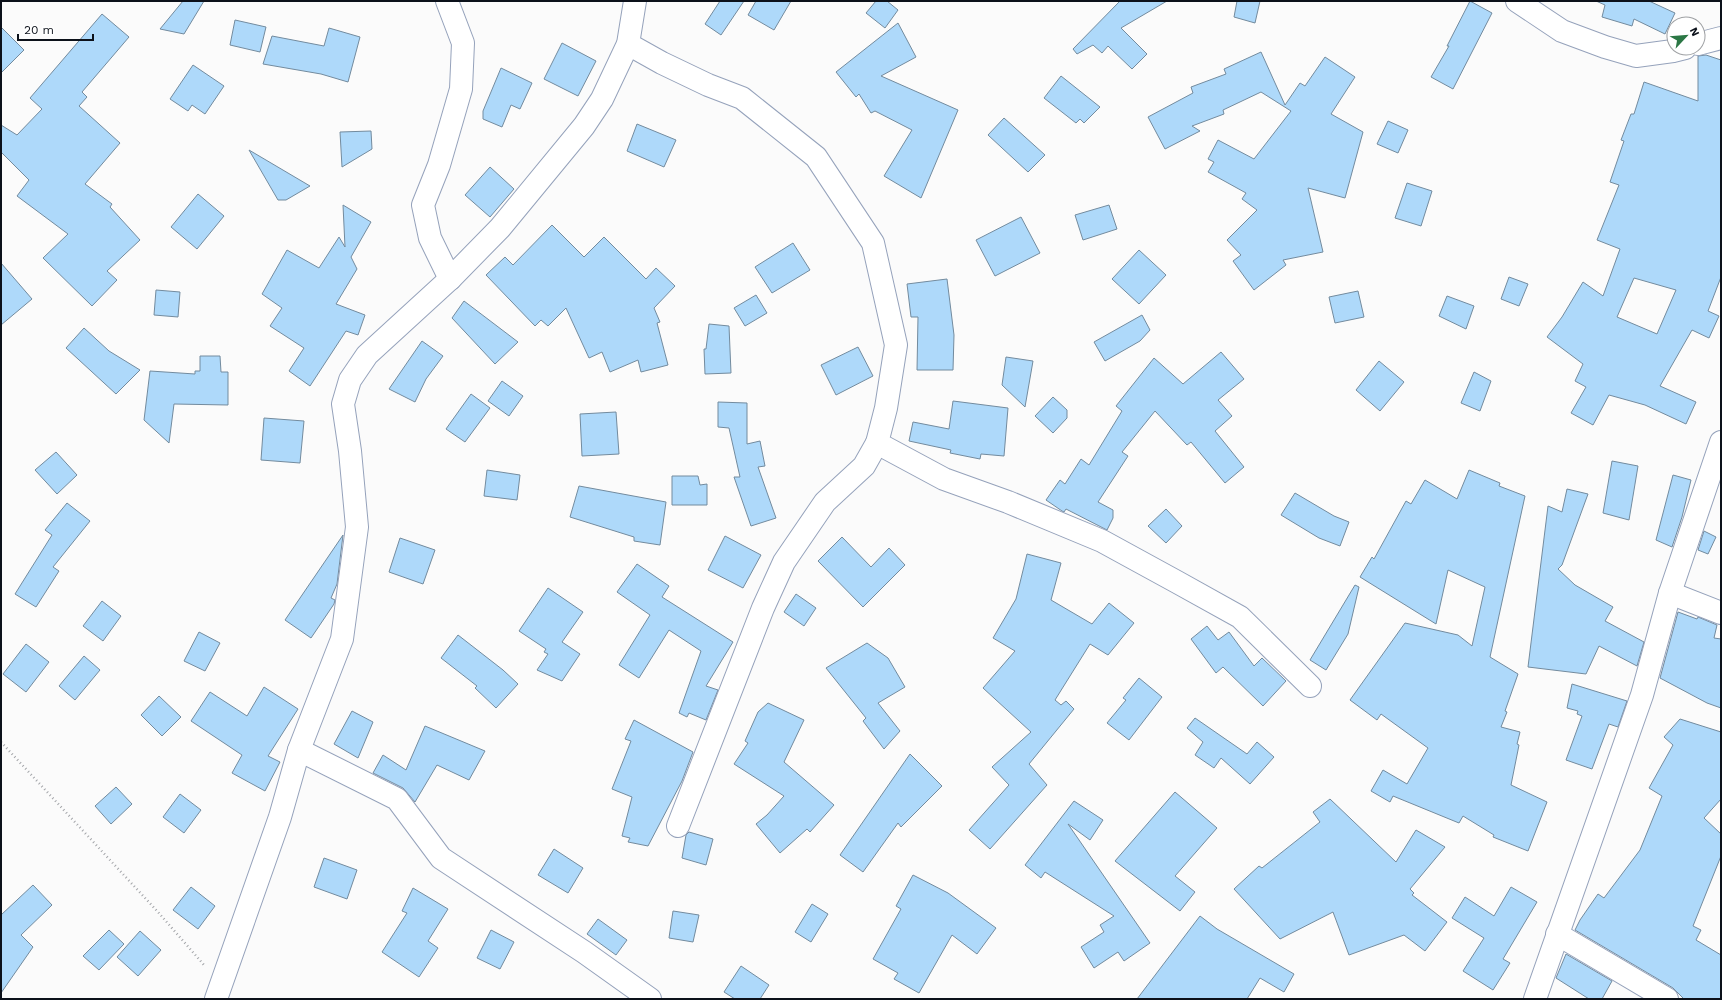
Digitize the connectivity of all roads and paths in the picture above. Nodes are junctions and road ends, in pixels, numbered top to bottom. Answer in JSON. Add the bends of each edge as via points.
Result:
{"nodes":[{"id":1,"x":447,"y":1,"type":"edge"},
{"id":2,"x":635,"y":1,"type":"edge"},
{"id":3,"x":1517,"y":1,"type":"edge"},
{"id":4,"x":1721,"y":38,"type":"edge"},
{"id":5,"x":1706,"y":42,"type":"edge"},
{"id":6,"x":628,"y":44,"type":"junction"},
{"id":7,"x":1666,"y":52,"type":"edge"},
{"id":8,"x":450,"y":279,"type":"junction"},
{"id":9,"x":1721,"y":442,"type":"edge"},
{"id":10,"x":878,"y":443,"type":"junction"},
{"id":11,"x":1670,"y":593,"type":"junction"},
{"id":12,"x":1721,"y":613,"type":"edge"},
{"id":13,"x":1310,"y":686,"type":"dead end"},
{"id":14,"x":1,"y":742,"type":"edge"},
{"id":15,"x":299,"y":750,"type":"junction"},
{"id":16,"x":678,"y":826,"type":"dead end"},
{"id":17,"x":1557,"y":934,"type":"junction"},
{"id":18,"x":218,"y":992,"type":"edge"},
{"id":19,"x":650,"y":999,"type":"edge"},
{"id":20,"x":1535,"y":999,"type":"edge"},
{"id":21,"x":1667,"y":999,"type":"edge"}],
"edges":[{"from":1,"to":8,"type":"street","via":[[463,43],[461,89],[439,165],[423,205],[430,238]]},
{"from":2,"to":6,"type":"street"},
{"from":3,"to":7,"type":"street","via":[[1562,31],[1605,47],[1636,56]]},
{"from":4,"to":5,"type":"street"},
{"from":6,"to":8,"type":"street","via":[[602,99],[584,126],[500,228]]},
{"from":6,"to":10,"type":"street","via":[[708,85],[742,98],[816,157],[873,243],[896,345]]},
{"from":8,"to":15,"type":"street","via":[[367,355],[350,380],[343,404],[357,527],[342,638]]},
{"from":9,"to":11,"type":"street"},
{"from":10,"to":13,"type":"street","via":[[944,479],[1102,541],[1177,582],[1240,618]]},
{"from":10,"to":16,"type":"street","via":[[864,466],[825,502],[784,562],[763,608]]},
{"from":11,"to":12,"type":"street"},
{"from":11,"to":17,"type":"street","via":[[1642,695]]},
{"from":14,"to":18,"type":"path","via":[[158,912]]},
{"from":15,"to":18,"type":"street","via":[[280,817]]},
{"from":15,"to":19,"type":"street","via":[[397,799],[441,858],[584,952]]},
{"from":17,"to":20,"type":"street"},
{"from":17,"to":21,"type":"street"}]}
